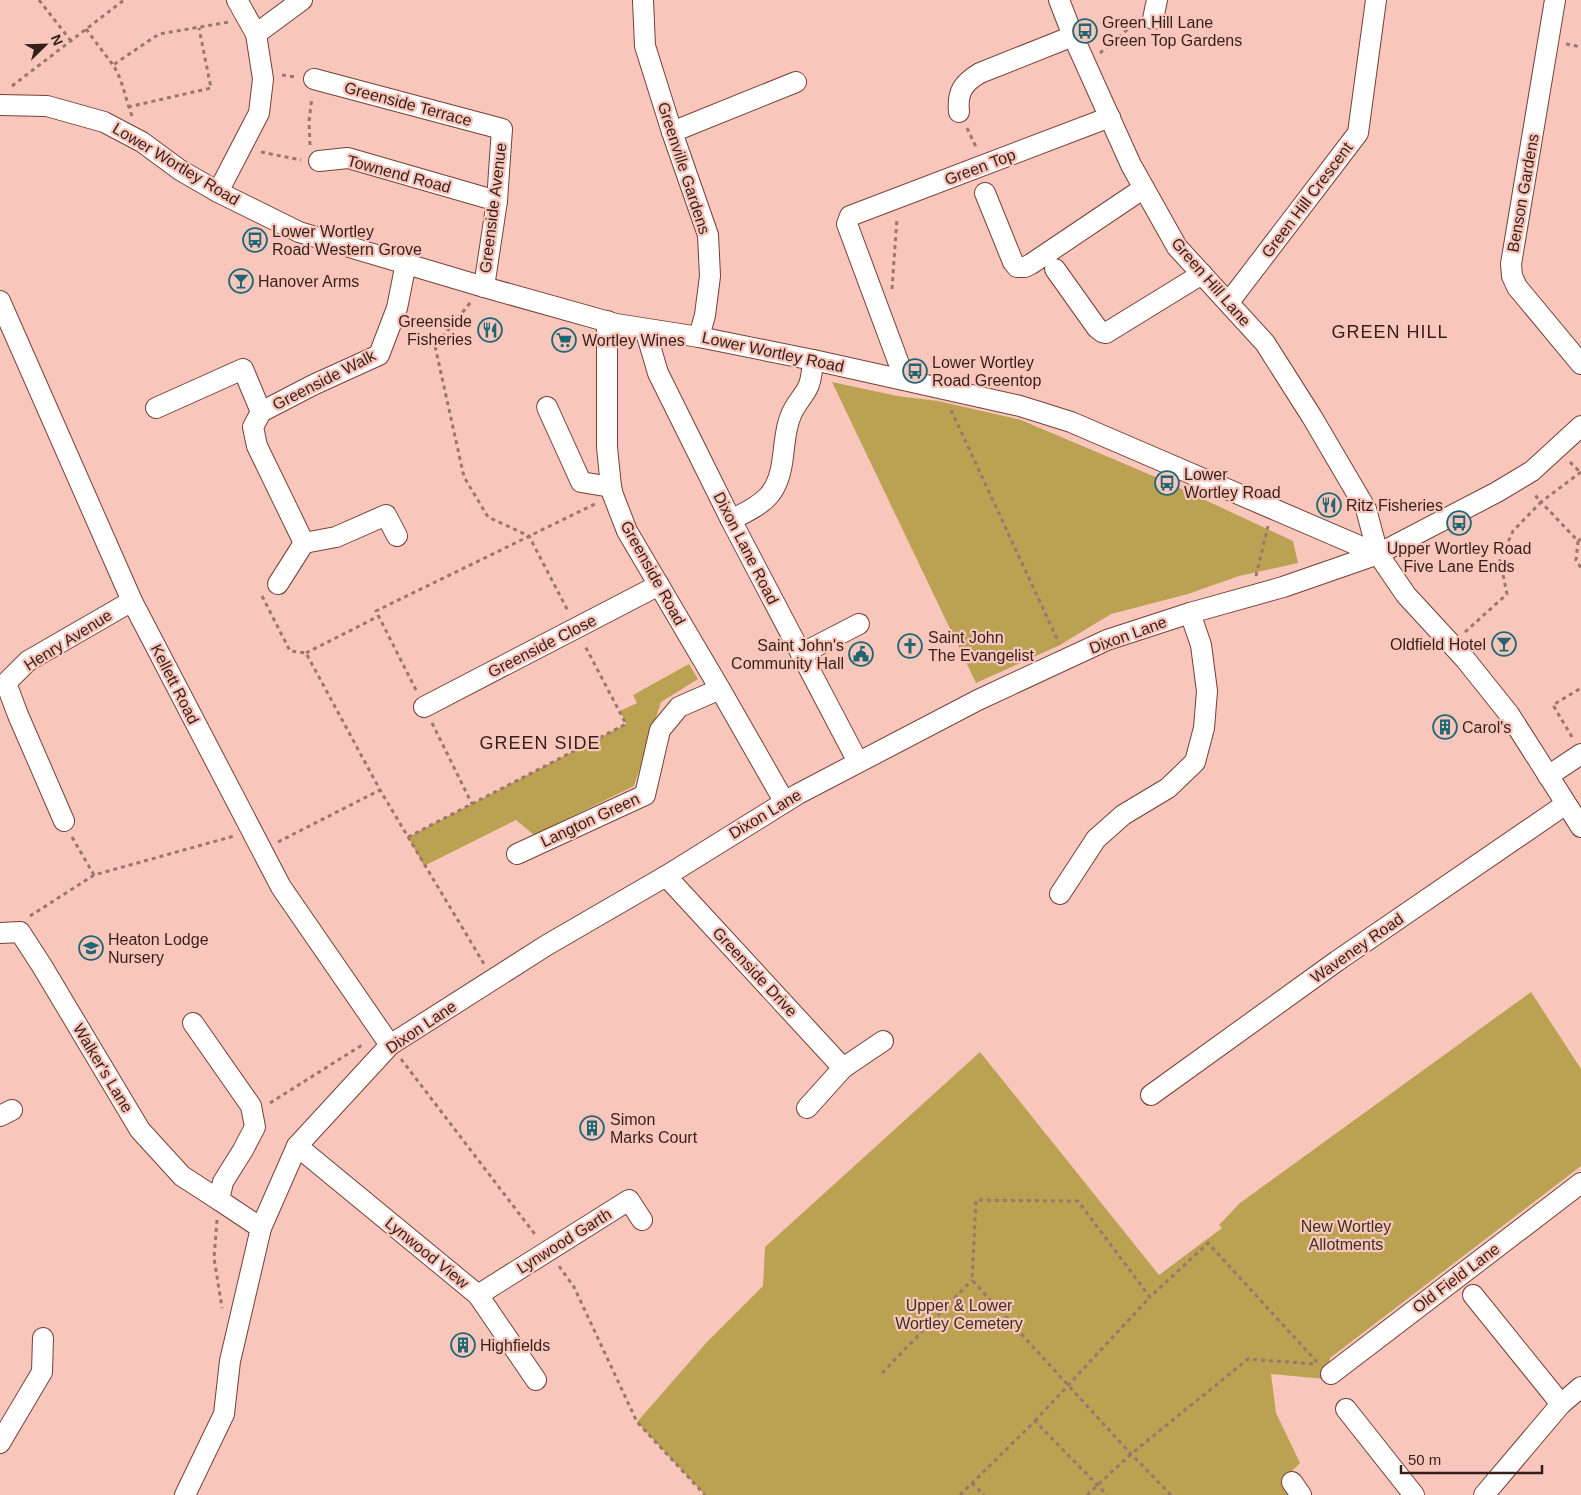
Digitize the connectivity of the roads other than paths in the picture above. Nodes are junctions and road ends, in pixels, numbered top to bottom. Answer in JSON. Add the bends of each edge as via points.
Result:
{"nodes":[{"id":1,"x":237,"y":0,"type":"edge"},
{"id":2,"x":302,"y":0,"type":"edge"},
{"id":3,"x":643,"y":0,"type":"edge"},
{"id":4,"x":1059,"y":0,"type":"edge"},
{"id":5,"x":1376,"y":0,"type":"edge"},
{"id":6,"x":1555,"y":0,"type":"edge"},
{"id":7,"x":252,"y":27,"type":"junction"},
{"id":8,"x":1073,"y":36,"type":"junction"},
{"id":9,"x":314,"y":80,"type":"road end"},
{"id":10,"x":796,"y":82,"type":"dead end"},
{"id":11,"x":4,"y":97,"type":"edge"},
{"id":12,"x":959,"y":112,"type":"road end"},
{"id":13,"x":1110,"y":117,"type":"junction"},
{"id":14,"x":502,"y":130,"type":"joint"},
{"id":15,"x":672,"y":132,"type":"junction"},
{"id":16,"x":315,"y":162,"type":"road end"},
{"id":17,"x":1144,"y":188,"type":"junction"},
{"id":18,"x":218,"y":192,"type":"junction"},
{"id":19,"x":985,"y":193,"type":"dead end"},
{"id":20,"x":497,"y":201,"type":"junction"},
{"id":21,"x":406,"y":263,"type":"junction"},
{"id":22,"x":1055,"y":269,"type":"dead end"},
{"id":23,"x":1202,"y":274,"type":"junction"},
{"id":24,"x":484,"y":287,"type":"junction"},
{"id":25,"x":0,"y":301,"type":"edge"},
{"id":26,"x":1229,"y":302,"type":"junction"},
{"id":27,"x":607,"y":321,"type":"junction"},
{"id":28,"x":645,"y":329,"type":"junction"},
{"id":29,"x":699,"y":337,"type":"junction"},
{"id":30,"x":813,"y":360,"type":"junction"},
{"id":31,"x":1581,"y":364,"type":"edge"},
{"id":32,"x":905,"y":380,"type":"junction"},
{"id":33,"x":547,"y":407,"type":"dead end"},
{"id":34,"x":156,"y":408,"type":"dead end"},
{"id":35,"x":261,"y":412,"type":"junction"},
{"id":36,"x":1581,"y":426,"type":"edge"},
{"id":37,"x":612,"y":491,"type":"junction"},
{"id":38,"x":731,"y":520,"type":"junction"},
{"id":39,"x":397,"y":536,"type":"dead end"},
{"id":40,"x":304,"y":543,"type":"junction"},
{"id":41,"x":1378,"y":554,"type":"junction"},
{"id":42,"x":278,"y":584,"type":"road end"},
{"id":43,"x":659,"y":585,"type":"junction"},
{"id":44,"x":132,"y":601,"type":"junction"},
{"id":45,"x":1190,"y":613,"type":"junction"},
{"id":46,"x":860,"y":624,"type":"dead end"},
{"id":47,"x":801,"y":654,"type":"junction"},
{"id":48,"x":720,"y":689,"type":"junction"},
{"id":49,"x":424,"y":706,"type":"road end"},
{"id":50,"x":1579,"y":749,"type":"edge"},
{"id":51,"x":858,"y":762,"type":"junction"},
{"id":52,"x":1548,"y":776,"type":"junction"},
{"id":53,"x":784,"y":801,"type":"junction"},
{"id":54,"x":1566,"y":804,"type":"junction"},
{"id":55,"x":64,"y":821,"type":"road end"},
{"id":56,"x":1581,"y":827,"type":"edge"},
{"id":57,"x":517,"y":854,"type":"dead end"},
{"id":58,"x":666,"y":876,"type":"junction"},
{"id":59,"x":1060,"y":894,"type":"dead end"},
{"id":60,"x":2,"y":932,"type":"edge"},
{"id":61,"x":193,"y":1023,"type":"dead end"},
{"id":62,"x":386,"y":1039,"type":"junction"},
{"id":63,"x":883,"y":1041,"type":"dead end"},
{"id":64,"x":843,"y":1068,"type":"junction"},
{"id":65,"x":1151,"y":1096,"type":"dead end"},
{"id":66,"x":807,"y":1108,"type":"dead end"},
{"id":67,"x":297,"y":1146,"type":"junction"},
{"id":68,"x":1581,"y":1183,"type":"edge"},
{"id":69,"x":219,"y":1200,"type":"junction"},
{"id":70,"x":642,"y":1220,"type":"dead end"},
{"id":71,"x":261,"y":1228,"type":"junction"},
{"id":72,"x":478,"y":1295,"type":"junction"},
{"id":73,"x":1473,"y":1295,"type":"dead end"},
{"id":74,"x":43,"y":1338,"type":"dead end"},
{"id":75,"x":1330,"y":1374,"type":"dead end"},
{"id":76,"x":536,"y":1380,"type":"dead end"},
{"id":77,"x":1581,"y":1387,"type":"edge"},
{"id":78,"x":1561,"y":1404,"type":"junction"},
{"id":79,"x":1346,"y":1409,"type":"dead end"},
{"id":80,"x":0,"y":1443,"type":"edge"},
{"id":81,"x":185,"y":1495,"type":"edge"},
{"id":82,"x":1414,"y":1495,"type":"edge"},
{"id":83,"x":1484,"y":1495,"type":"edge"}],
"edges":[{"from":1,"to":7,"type":"street"},
{"from":2,"to":7,"type":"street"},
{"from":3,"to":15,"type":"street","name":"Greenville Gardens","via":[[645,46]]},
{"from":4,"to":8,"type":"street","name":"Green Hill Lane"},
{"from":5,"to":26,"type":"street","name":"Green Hill Crescent","via":[[1358,133]]},
{"from":6,"to":31,"type":"street","name":"Benson Gardens","via":[[1511,264],[1517,287]]},
{"from":7,"to":18,"type":"street","via":[[262,79],[259,113]]},
{"from":8,"to":12,"type":"street","via":[[969,80],[958,100]]},
{"from":8,"to":13,"type":"street","name":"Green Hill Lane"},
{"from":9,"to":14,"type":"street","name":"Greenside Terrace"},
{"from":10,"to":15,"type":"street"},
{"from":11,"to":18,"type":"street","name":"Lower Wortley Road","via":[[104,122],[142,142],[180,170]]},
{"from":13,"to":17,"type":"street","name":"Green Hill Lane"},
{"from":13,"to":32,"type":"street","name":"Green Top","via":[[850,216],[847,224]]},
{"from":14,"to":20,"type":"street","name":"Greenside Avenue"},
{"from":15,"to":29,"type":"street","name":"Greenville Gardens","via":[[708,235],[710,276]]},
{"from":16,"to":20,"type":"street","name":"Townend Road","via":[[348,158]]},
{"from":17,"to":19,"type":"street","via":[[1025,267],[1017,267],[1012,262]]},
{"from":17,"to":23,"type":"street","name":"Green Hill Lane","via":[[1177,247]]},
{"from":18,"to":21,"type":"street","name":"Lower Wortley Road","via":[[299,232]]},
{"from":20,"to":24,"type":"street","name":"Greenside Avenue"},
{"from":21,"to":24,"type":"street","name":"Lower Wortley Road"},
{"from":21,"to":35,"type":"street","name":"Greenside Walk","via":[[397,308],[379,355]]},
{"from":22,"to":23,"type":"street","via":[[1097,328],[1106,333]]},
{"from":23,"to":26,"type":"street","name":"Green Hill Lane"},
{"from":24,"to":27,"type":"street","name":"Lower Wortley Road"},
{"from":25,"to":44,"type":"street","name":"Kellett Road"},
{"from":26,"to":41,"type":"street","name":"Green Hill Lane","via":[[1265,343],[1312,417],[1366,509]]},
{"from":27,"to":28,"type":"street","name":"Lower Wortley Road"},
{"from":27,"to":37,"type":"street","name":"Greenside Road","via":[[606,447]]},
{"from":28,"to":29,"type":"street","name":"Lower Wortley Road"},
{"from":28,"to":38,"type":"street","name":"Dixon Lane Road","via":[[658,373]]},
{"from":29,"to":30,"type":"street","name":"Lower Wortley Road"},
{"from":30,"to":32,"type":"street","name":"Lower Wortley Road"},
{"from":30,"to":38,"type":"street","via":[[808,388],[791,414],[784,435],[778,483],[762,503]]},
{"from":32,"to":41,"type":"street","name":"Lower Wortley Road","via":[[1020,406],[1071,422]]},
{"from":33,"to":37,"type":"street","via":[[581,482]]},
{"from":34,"to":35,"type":"street","via":[[243,369]]},
{"from":35,"to":40,"type":"street","name":"Greenside Walk","via":[[253,426],[257,446]]},
{"from":36,"to":41,"type":"street","name":"Dixon Lane","via":[[1532,472]]},
{"from":37,"to":43,"type":"street","name":"Greenside Road","via":[[627,531]]},
{"from":38,"to":47,"type":"street","name":"Dixon Lane Road"},
{"from":39,"to":40,"type":"street","via":[[386,515],[336,537]]},
{"from":40,"to":42,"type":"street"},
{"from":41,"to":45,"type":"street","name":"Dixon Lane"},
{"from":41,"to":52,"type":"street","via":[[1406,595],[1509,714]]},
{"from":43,"to":48,"type":"street","name":"Greenside Road"},
{"from":43,"to":49,"type":"street","name":"Greenside Close"},
{"from":44,"to":55,"type":"street","name":"Henry Avenue","via":[[28,661],[6,682]]},
{"from":44,"to":62,"type":"street","name":"Kellett Road","via":[[281,887]]},
{"from":45,"to":51,"type":"street","name":"Dixon Lane","via":[[1107,640],[978,700]]},
{"from":45,"to":59,"type":"street","via":[[1201,645],[1207,691],[1204,728],[1195,762],[1168,788],[1123,816],[1096,838]]},
{"from":46,"to":47,"type":"street"},
{"from":47,"to":51,"type":"street","name":"Dixon Lane Road"},
{"from":48,"to":53,"type":"street","name":"Greenside Road"},
{"from":48,"to":57,"type":"street","name":"Langton Green","via":[[679,707],[660,730],[645,795]]},
{"from":50,"to":52,"type":"street"},
{"from":51,"to":53,"type":"street","name":"Dixon Lane"},
{"from":52,"to":54,"type":"street"},
{"from":53,"to":58,"type":"street","name":"Dixon Lane"},
{"from":54,"to":56,"type":"street"},
{"from":54,"to":65,"type":"street","name":"Waveney Road","via":[[1336,962]]},
{"from":58,"to":62,"type":"street","name":"Dixon Lane","via":[[493,980]]},
{"from":58,"to":64,"type":"street","name":"Greenside Drive"},
{"from":60,"to":69,"type":"street","name":"Walker's Lane","via":[[20,932],[140,1130],[182,1176]]},
{"from":61,"to":69,"type":"street","via":[[251,1106],[254,1120],[244,1150],[223,1182]]},
{"from":62,"to":67,"type":"street","name":"Dixon Lane"},
{"from":63,"to":64,"type":"street"},
{"from":64,"to":66,"type":"street"},
{"from":67,"to":71,"type":"street","name":"Dixon Lane"},
{"from":67,"to":72,"type":"street","name":"Lynwood View"},
{"from":68,"to":75,"type":"street","name":"Old Field Lane"},
{"from":69,"to":71,"type":"street"},
{"from":70,"to":72,"type":"street","name":"Lynwood Garth","via":[[629,1200]]},
{"from":71,"to":81,"type":"street","name":"Dixon Lane","via":[[230,1361],[224,1414]]},
{"from":72,"to":76,"type":"street","name":"Lynwood View"},
{"from":73,"to":78,"type":"street"},
{"from":74,"to":80,"type":"street","via":[[42,1372]]},
{"from":77,"to":78,"type":"street"},
{"from":78,"to":83,"type":"street"},
{"from":79,"to":82,"type":"street"}]}
